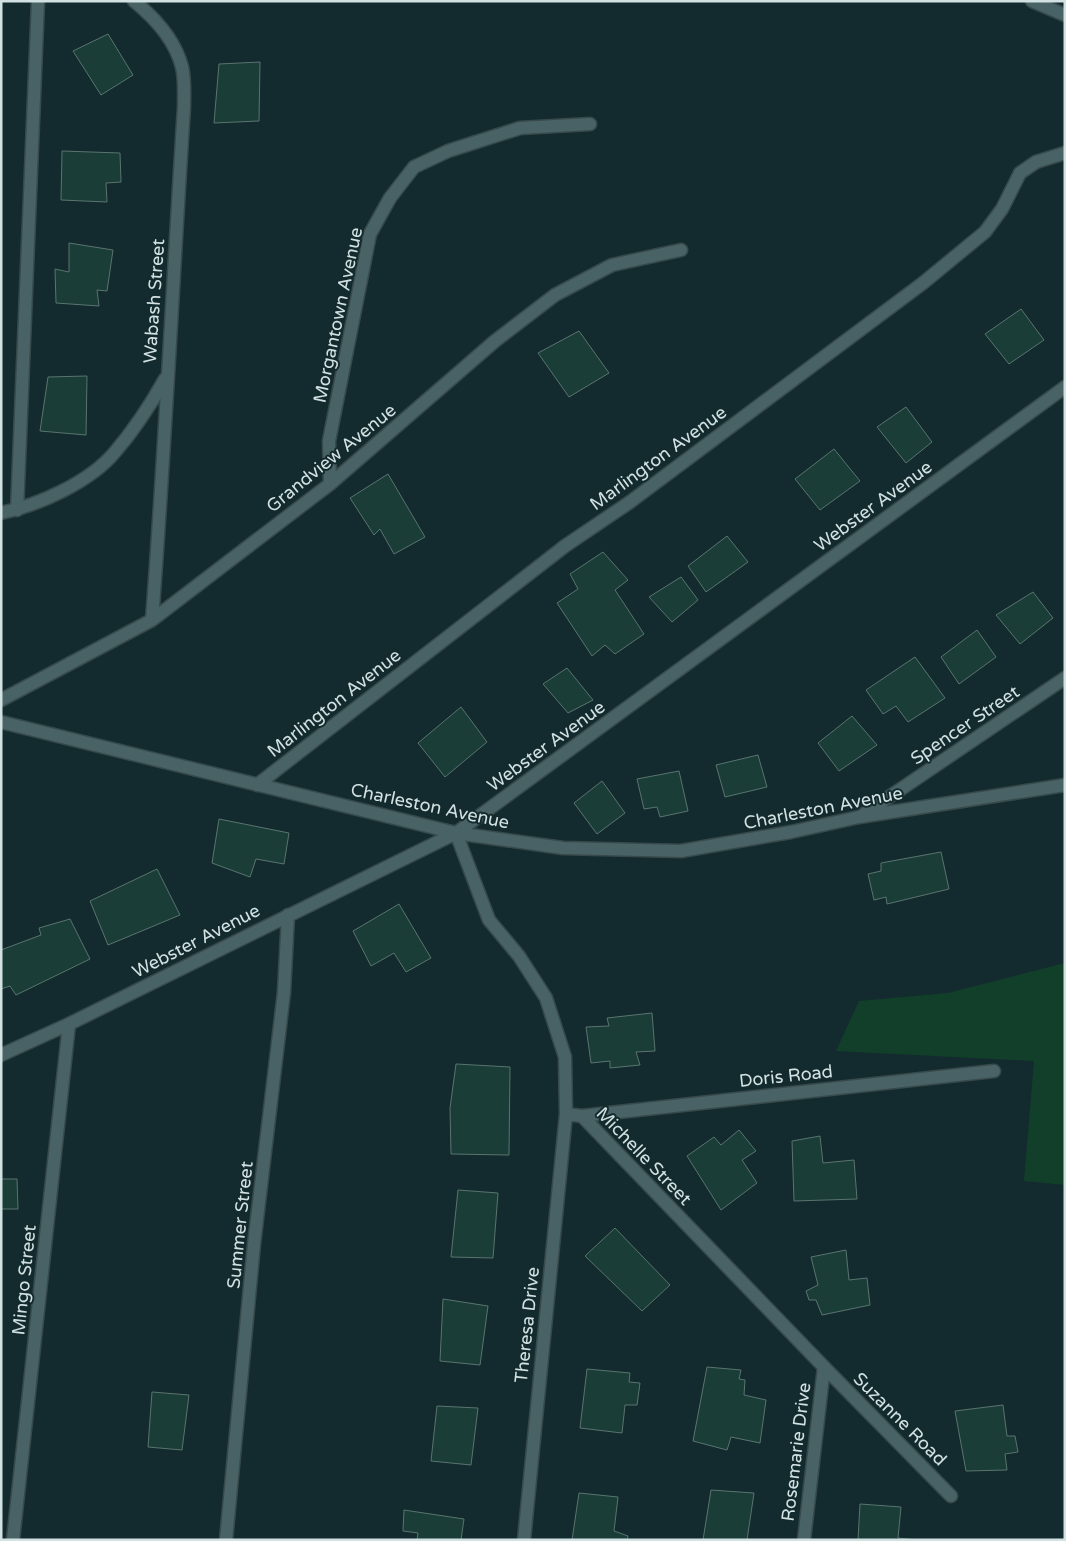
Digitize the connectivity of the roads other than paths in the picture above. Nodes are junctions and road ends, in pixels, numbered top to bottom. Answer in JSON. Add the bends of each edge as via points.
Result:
{"nodes":[{"id":1,"x":38,"y":1,"type":"edge"},
{"id":2,"x":134,"y":1,"type":"edge"},
{"id":3,"x":1032,"y":1,"type":"edge"},
{"id":4,"x":1065,"y":15,"type":"edge"},
{"id":5,"x":590,"y":124,"type":"dead end"},
{"id":6,"x":1065,"y":153,"type":"edge"},
{"id":7,"x":681,"y":250,"type":"dead end"},
{"id":8,"x":167,"y":377,"type":"junction"},
{"id":9,"x":1065,"y":387,"type":"edge"},
{"id":10,"x":330,"y":484,"type":"junction"},
{"id":11,"x":17,"y":510,"type":"junction"},
{"id":12,"x":1,"y":513,"type":"edge"},
{"id":13,"x":152,"y":620,"type":"junction"},
{"id":14,"x":1065,"y":678,"type":"edge"},
{"id":15,"x":1,"y":700,"type":"edge"},
{"id":16,"x":1,"y":722,"type":"edge"},
{"id":17,"x":257,"y":785,"type":"junction"},
{"id":18,"x":1065,"y":785,"type":"edge"},
{"id":19,"x":860,"y":817,"type":"junction"},
{"id":20,"x":456,"y":833,"type":"junction"},
{"id":21,"x":288,"y":915,"type":"junction"},
{"id":22,"x":69,"y":1024,"type":"junction"},
{"id":23,"x":1,"y":1056,"type":"edge"},
{"id":24,"x":994,"y":1071,"type":"dead end"},
{"id":25,"x":566,"y":1114,"type":"junction"},
{"id":26,"x":582,"y":1116,"type":"junction"},
{"id":27,"x":824,"y":1368,"type":"junction"},
{"id":28,"x":951,"y":1496,"type":"dead end"},
{"id":29,"x":13,"y":1540,"type":"edge"},
{"id":30,"x":226,"y":1540,"type":"edge"},
{"id":31,"x":524,"y":1540,"type":"edge"},
{"id":32,"x":804,"y":1540,"type":"edge"}],
"edges":[{"from":1,"to":11,"type":"street"},
{"from":2,"to":8,"type":"street","name":"Wabash Street","via":[[168,36],[182,67],[184,107]]},
{"from":3,"to":4,"type":"street"},
{"from":5,"to":10,"type":"street","name":"Morgantown Avenue","via":[[520,128],[448,151],[414,167],[390,198],[370,234],[329,440]]},
{"from":6,"to":17,"type":"street","name":"Marlington Avenue","via":[[1036,162],[1020,173],[1002,209],[985,232],[923,283],[630,502],[565,546]]},
{"from":7,"to":10,"type":"street","name":"Grandview Avenue","via":[[612,264],[554,295],[495,341]]},
{"from":8,"to":11,"type":"street","via":[[114,453],[73,487]]},
{"from":8,"to":13,"type":"street","name":"Wabash Street"},
{"from":9,"to":20,"type":"street","name":"Webster Avenue"},
{"from":10,"to":13,"type":"street","name":"Grandview Avenue"},
{"from":11,"to":12,"type":"street"},
{"from":13,"to":15,"type":"street","name":"Grandview Avenue"},
{"from":14,"to":19,"type":"street","name":"Spencer Street"},
{"from":16,"to":17,"type":"street","name":"Charleston Avenue"},
{"from":17,"to":20,"type":"street","name":"Charleston Avenue"},
{"from":18,"to":19,"type":"street","name":"Charleston Avenue"},
{"from":19,"to":20,"type":"street","name":"Charleston Avenue","via":[[682,851],[563,848]]},
{"from":20,"to":21,"type":"street","name":"Webster Avenue"},
{"from":20,"to":25,"type":"street","via":[[489,920],[519,956],[546,998],[564,1057]]},
{"from":21,"to":22,"type":"street","name":"Webster Avenue"},
{"from":21,"to":30,"type":"street","name":"Summer Street","via":[[284,992],[254,1244]]},
{"from":22,"to":23,"type":"street","name":"Webster Avenue"},
{"from":22,"to":29,"type":"street","name":"Mingo Street"},
{"from":24,"to":26,"type":"street","name":"Doris Road"},
{"from":25,"to":26,"type":"street","name":"Michelle Street"},
{"from":25,"to":31,"type":"street","name":"Theresa Drive"},
{"from":26,"to":27,"type":"street","name":"Michelle Street"},
{"from":27,"to":28,"type":"street","name":"Suzanne Road"},
{"from":27,"to":32,"type":"street","name":"Rosemarie Drive"}]}
